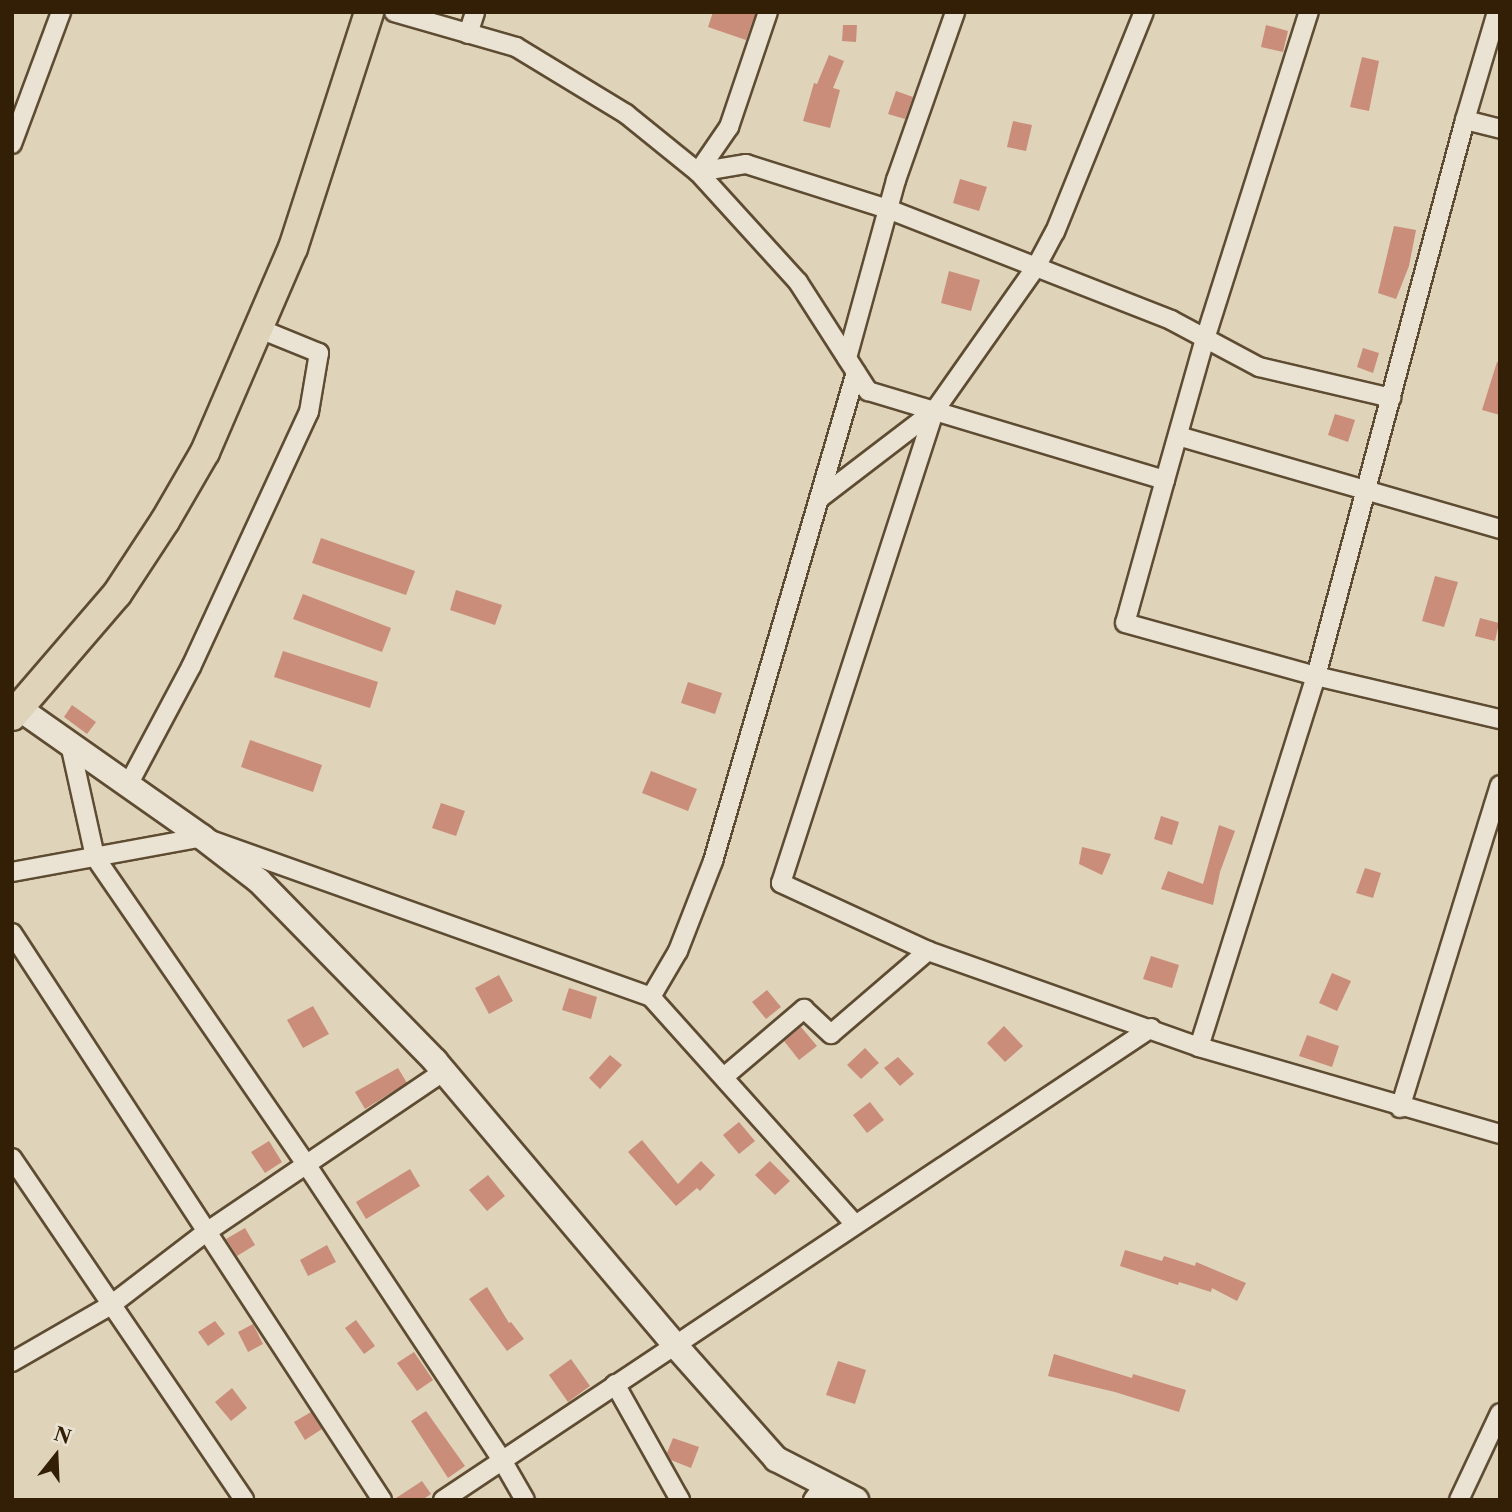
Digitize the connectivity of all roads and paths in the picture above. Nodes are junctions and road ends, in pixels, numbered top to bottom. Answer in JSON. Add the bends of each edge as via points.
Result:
{"nodes":[{"id":1,"x":61,"y":12,"type":"edge"},
{"id":2,"x":369,"y":12,"type":"edge"},
{"id":3,"x":394,"y":12,"type":"edge"},
{"id":4,"x":475,"y":12,"type":"edge"},
{"id":5,"x":768,"y":12,"type":"edge"},
{"id":6,"x":955,"y":12,"type":"edge"},
{"id":7,"x":1143,"y":12,"type":"edge"},
{"id":8,"x":1310,"y":12,"type":"edge"},
{"id":9,"x":1497,"y":12,"type":"edge"},
{"id":10,"x":468,"y":34,"type":"junction"},
{"id":11,"x":1465,"y":120,"type":"junction"},
{"id":12,"x":1500,"y":129,"type":"edge"},
{"id":13,"x":12,"y":144,"type":"edge"},
{"id":14,"x":698,"y":172,"type":"junction"},
{"id":15,"x":888,"y":209,"type":"junction"},
{"id":16,"x":1035,"y":267,"type":"junction"},
{"id":17,"x":260,"y":329,"type":"junction"},
{"id":18,"x":1205,"y":339,"type":"junction"},
{"id":19,"x":852,"y":365,"type":"junction"},
{"id":20,"x":1391,"y":398,"type":"junction"},
{"id":21,"x":935,"y":410,"type":"junction"},
{"id":22,"x":1178,"y":436,"type":"junction"},
{"id":23,"x":1165,"y":480,"type":"junction"},
{"id":24,"x":1366,"y":491,"type":"junction"},
{"id":25,"x":820,"y":498,"type":"junction"},
{"id":26,"x":1500,"y":528,"type":"edge"},
{"id":27,"x":1316,"y":676,"type":"junction"},
{"id":28,"x":16,"y":712,"type":"edge"},
{"id":29,"x":1500,"y":719,"type":"edge"},
{"id":30,"x":70,"y":744,"type":"junction"},
{"id":31,"x":128,"y":785,"type":"junction"},
{"id":32,"x":1500,"y":785,"type":"edge"},
{"id":33,"x":202,"y":837,"type":"junction"},
{"id":34,"x":95,"y":857,"type":"junction"},
{"id":35,"x":12,"y":873,"type":"edge"},
{"id":36,"x":12,"y":933,"type":"edge"},
{"id":37,"x":928,"y":951,"type":"junction"},
{"id":38,"x":651,"y":997,"type":"junction"},
{"id":39,"x":1151,"y":1028,"type":"junction"},
{"id":40,"x":1199,"y":1047,"type":"junction"},
{"id":41,"x":444,"y":1071,"type":"junction"},
{"id":42,"x":724,"y":1076,"type":"junction"},
{"id":43,"x":1400,"y":1108,"type":"junction"},
{"id":44,"x":1500,"y":1134,"type":"edge"},
{"id":45,"x":12,"y":1158,"type":"edge"},
{"id":46,"x":306,"y":1164,"type":"junction"},
{"id":47,"x":855,"y":1224,"type":"junction"},
{"id":48,"x":205,"y":1233,"type":"junction"},
{"id":49,"x":111,"y":1305,"type":"junction"},
{"id":50,"x":674,"y":1345,"type":"junction"},
{"id":51,"x":12,"y":1362,"type":"edge"},
{"id":52,"x":615,"y":1384,"type":"junction"},
{"id":53,"x":1500,"y":1413,"type":"edge"},
{"id":54,"x":502,"y":1460,"type":"junction"},
{"id":55,"x":819,"y":1492,"type":"edge"},
{"id":56,"x":244,"y":1500,"type":"edge"},
{"id":57,"x":382,"y":1500,"type":"edge"},
{"id":58,"x":443,"y":1500,"type":"edge"},
{"id":59,"x":525,"y":1500,"type":"edge"},
{"id":60,"x":680,"y":1500,"type":"edge"},
{"id":61,"x":856,"y":1500,"type":"edge"},
{"id":62,"x":1459,"y":1500,"type":"edge"}],
"edges":[{"from":1,"to":13,"type":"street"},
{"from":2,"to":17,"type":"main road","via":[[293,248]]},
{"from":3,"to":10,"type":"street"},
{"from":4,"to":10,"type":"street"},
{"from":5,"to":14,"type":"street","via":[[729,127]]},
{"from":6,"to":15,"type":"street"},
{"from":7,"to":16,"type":"street","via":[[1055,232]]},
{"from":8,"to":18,"type":"street"},
{"from":9,"to":11,"type":"street"},
{"from":10,"to":14,"type":"street","via":[[516,47],[626,114]]},
{"from":11,"to":12,"type":"street"},
{"from":11,"to":20,"type":"street"},
{"from":14,"to":15,"type":"street","via":[[746,164]]},
{"from":14,"to":19,"type":"street","via":[[798,282]]},
{"from":15,"to":16,"type":"street"},
{"from":15,"to":19,"type":"street"},
{"from":16,"to":18,"type":"street","via":[[1171,320]]},
{"from":16,"to":21,"type":"street"},
{"from":17,"to":28,"type":"main road","via":[[205,452],[165,521],[117,594]]},
{"from":17,"to":31,"type":"street","via":[[319,353],[309,412],[191,667]]},
{"from":18,"to":20,"type":"street","via":[[1259,367]]},
{"from":18,"to":22,"type":"street"},
{"from":19,"to":21,"type":"street","via":[[868,391]]},
{"from":19,"to":25,"type":"street"},
{"from":20,"to":24,"type":"street"},
{"from":21,"to":23,"type":"street"},
{"from":21,"to":25,"type":"street"},
{"from":21,"to":37,"type":"street","via":[[780,883]]},
{"from":22,"to":23,"type":"street"},
{"from":22,"to":24,"type":"street"},
{"from":23,"to":27,"type":"street","via":[[1125,623]]},
{"from":24,"to":26,"type":"street"},
{"from":24,"to":27,"type":"street"},
{"from":25,"to":38,"type":"street","via":[[713,861],[678,951]]},
{"from":27,"to":29,"type":"street"},
{"from":27,"to":40,"type":"street"},
{"from":28,"to":30,"type":"street"},
{"from":30,"to":31,"type":"street"},
{"from":30,"to":34,"type":"street"},
{"from":31,"to":33,"type":"street"},
{"from":32,"to":43,"type":"street"},
{"from":33,"to":34,"type":"street"},
{"from":33,"to":38,"type":"street"},
{"from":33,"to":41,"type":"street","via":[[259,881]]},
{"from":34,"to":35,"type":"street"},
{"from":34,"to":46,"type":"street"},
{"from":36,"to":48,"type":"street"},
{"from":37,"to":39,"type":"street"},
{"from":37,"to":42,"type":"street","via":[[831,1034],[804,1009]]},
{"from":38,"to":42,"type":"street"},
{"from":39,"to":40,"type":"street"},
{"from":39,"to":47,"type":"street"},
{"from":40,"to":43,"type":"street"},
{"from":41,"to":46,"type":"street"},
{"from":41,"to":50,"type":"street"},
{"from":42,"to":47,"type":"street"},
{"from":43,"to":44,"type":"street"},
{"from":45,"to":49,"type":"street"},
{"from":46,"to":48,"type":"street"},
{"from":46,"to":54,"type":"street"},
{"from":47,"to":50,"type":"street"},
{"from":48,"to":49,"type":"street"},
{"from":48,"to":57,"type":"street"},
{"from":49,"to":51,"type":"street"},
{"from":49,"to":56,"type":"street"},
{"from":50,"to":52,"type":"street"},
{"from":50,"to":55,"type":"street","via":[[776,1459]]},
{"from":52,"to":54,"type":"street"},
{"from":52,"to":60,"type":"street"},
{"from":53,"to":62,"type":"street"},
{"from":54,"to":58,"type":"street"},
{"from":54,"to":59,"type":"street"},
{"from":55,"to":61,"type":"street"}]}
